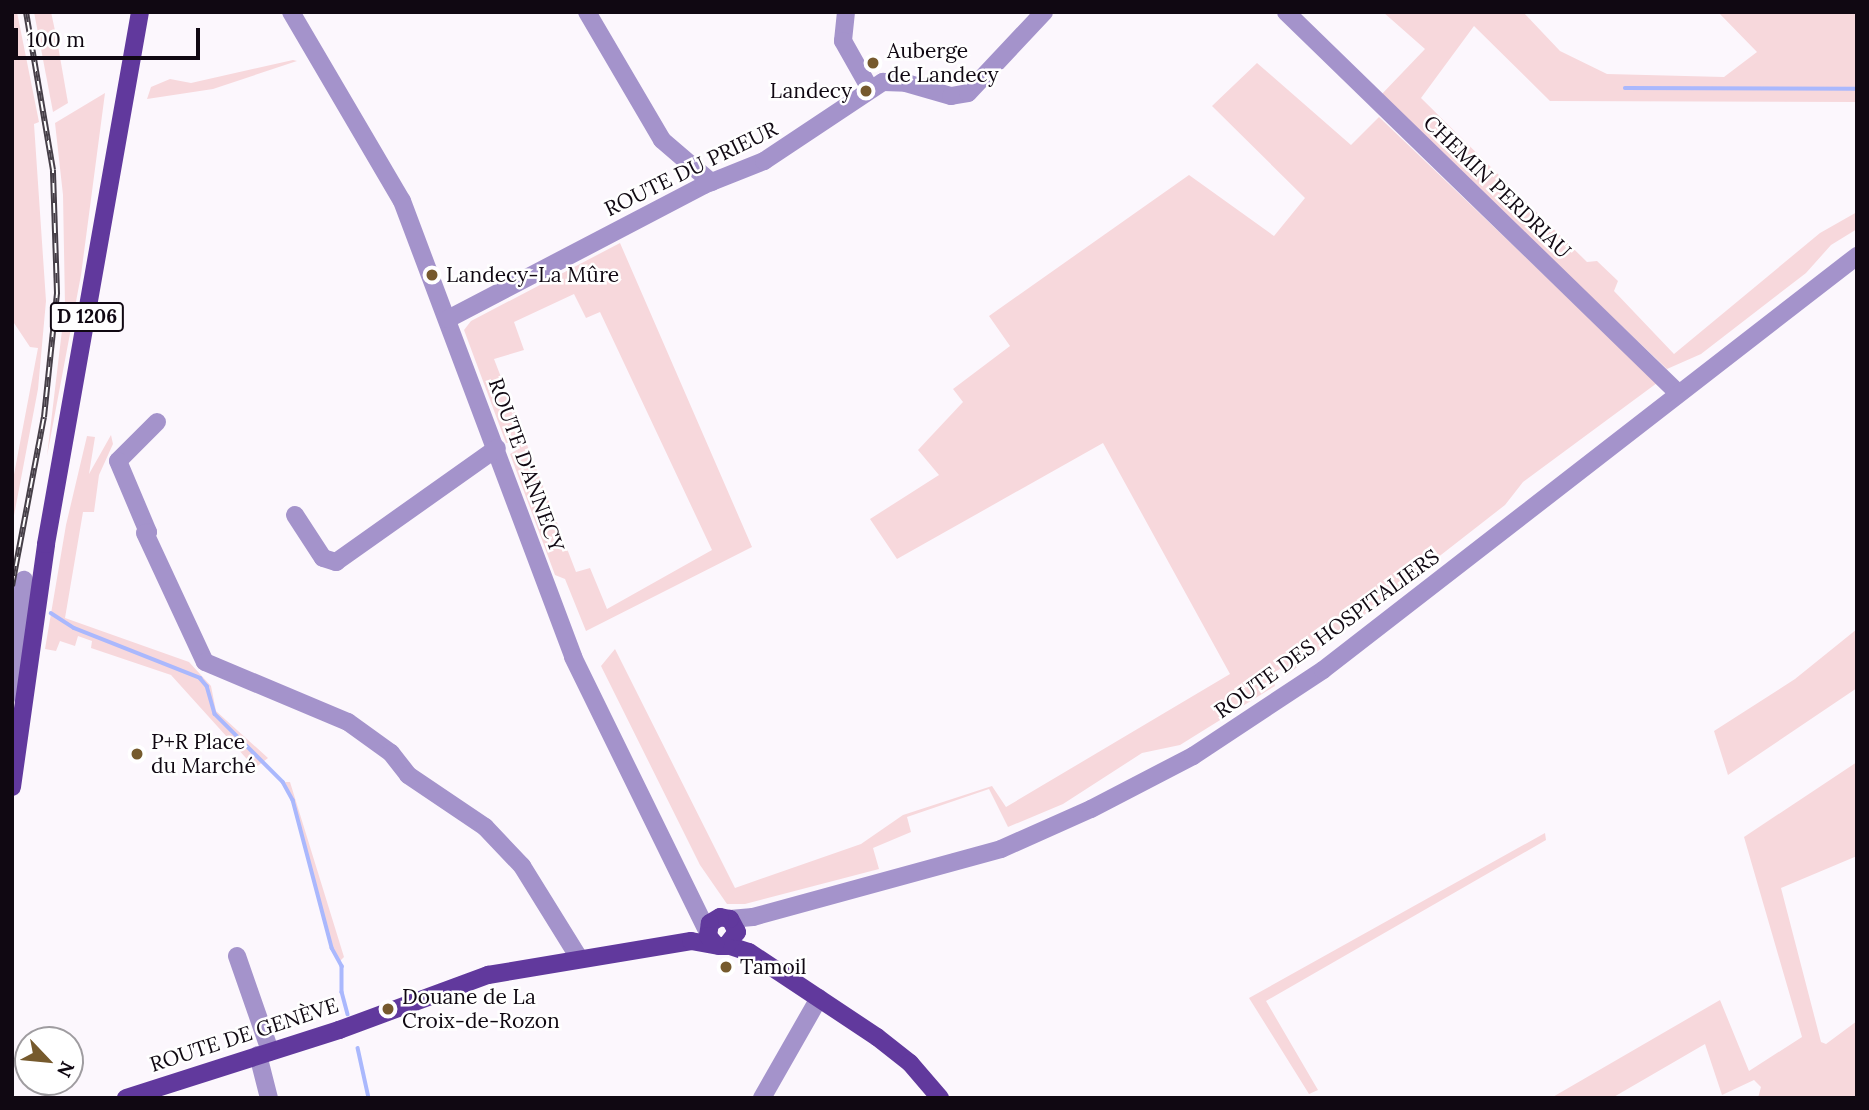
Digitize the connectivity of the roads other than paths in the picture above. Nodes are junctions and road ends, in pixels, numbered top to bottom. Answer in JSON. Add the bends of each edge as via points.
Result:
{"nodes":[{"id":1,"x":140,"y":12,"type":"edge"},
{"id":2,"x":291,"y":12,"type":"edge"},
{"id":3,"x":587,"y":12,"type":"edge"},
{"id":4,"x":846,"y":12,"type":"edge"},
{"id":5,"x":1044,"y":12,"type":"edge"},
{"id":6,"x":1286,"y":12,"type":"edge"},
{"id":7,"x":870,"y":89,"type":"junction"},
{"id":8,"x":711,"y":183,"type":"junction"},
{"id":9,"x":1857,"y":256,"type":"edge"},
{"id":10,"x":448,"y":319,"type":"junction"},
{"id":11,"x":1678,"y":393,"type":"junction"},
{"id":12,"x":157,"y":422,"type":"dead end"},
{"id":13,"x":497,"y":448,"type":"junction"},
{"id":14,"x":295,"y":515,"type":"dead end"},
{"id":15,"x":25,"y":580,"type":"edge"},
{"id":16,"x":23,"y":699,"type":"junction"},
{"id":17,"x":12,"y":787,"type":"edge"},
{"id":18,"x":723,"y":931,"type":"junction"},
{"id":19,"x":237,"y":956,"type":"dead end"},
{"id":20,"x":579,"y":958,"type":"junction"},
{"id":21,"x":819,"y":998,"type":"junction"},
{"id":22,"x":264,"y":1053,"type":"junction"},
{"id":23,"x":126,"y":1098,"type":"edge"},
{"id":24,"x":269,"y":1098,"type":"edge"},
{"id":25,"x":762,"y":1098,"type":"edge"},
{"id":26,"x":940,"y":1098,"type":"edge"}],
"edges":[{"from":1,"to":15,"type":"main road","number":"D 1206"},
{"from":2,"to":10,"type":"street","name":"ROUTE D'ANNECY","via":[[402,201]]},
{"from":3,"to":8,"type":"street","via":[[662,140]]},
{"from":4,"to":7,"type":"street","via":[[843,41]]},
{"from":5,"to":7,"type":"street","name":"ROUTE DU PRIEUR","via":[[968,93],[951,96],[894,81]]},
{"from":6,"to":11,"type":"street","name":"CHEMIN PERDRIAU"},
{"from":7,"to":8,"type":"street","name":"ROUTE DU PRIEUR","via":[[793,144]]},
{"from":8,"to":10,"type":"street","name":"ROUTE DU PRIEUR"},
{"from":9,"to":11,"type":"street","name":"ROUTE DES HOSPITALIERS"},
{"from":10,"to":13,"type":"street","name":"ROUTE D'ANNECY"},
{"from":11,"to":18,"type":"street","name":"ROUTE DES HOSPITALIERS","via":[[1323,670],[1193,757],[1001,849],[754,917]]},
{"from":12,"to":20,"type":"street","via":[[118,461],[145,533],[205,662],[348,722],[391,753],[408,775],[485,827],[522,866]]},
{"from":13,"to":14,"type":"street","via":[[336,562],[323,558]]},
{"from":13,"to":18,"type":"street","name":"ROUTE D'ANNECY","via":[[573,657],[697,901]]},
{"from":15,"to":16,"type":"street","via":[[14,651]]},
{"from":15,"to":16,"type":"main road","number":"D 1206","via":[[34,621]]},
{"from":16,"to":17,"type":"main road","number":"D 1206"},
{"from":18,"to":20,"type":"main road","name":"ROUTE DE GENÈVE","via":[[691,941]]},
{"from":18,"to":21,"type":"main road","name":"ROUTE D'ANNECY"},
{"from":19,"to":22,"type":"street"},
{"from":20,"to":22,"type":"main road","name":"ROUTE DE GENÈVE","via":[[488,975]]},
{"from":21,"to":25,"type":"street"},
{"from":21,"to":26,"type":"main road","name":"ROUTE D'ANNECY","via":[[895,1050]]},
{"from":22,"to":23,"type":"main road","name":"ROUTE DE GENÈVE"},
{"from":22,"to":24,"type":"street"}]}
